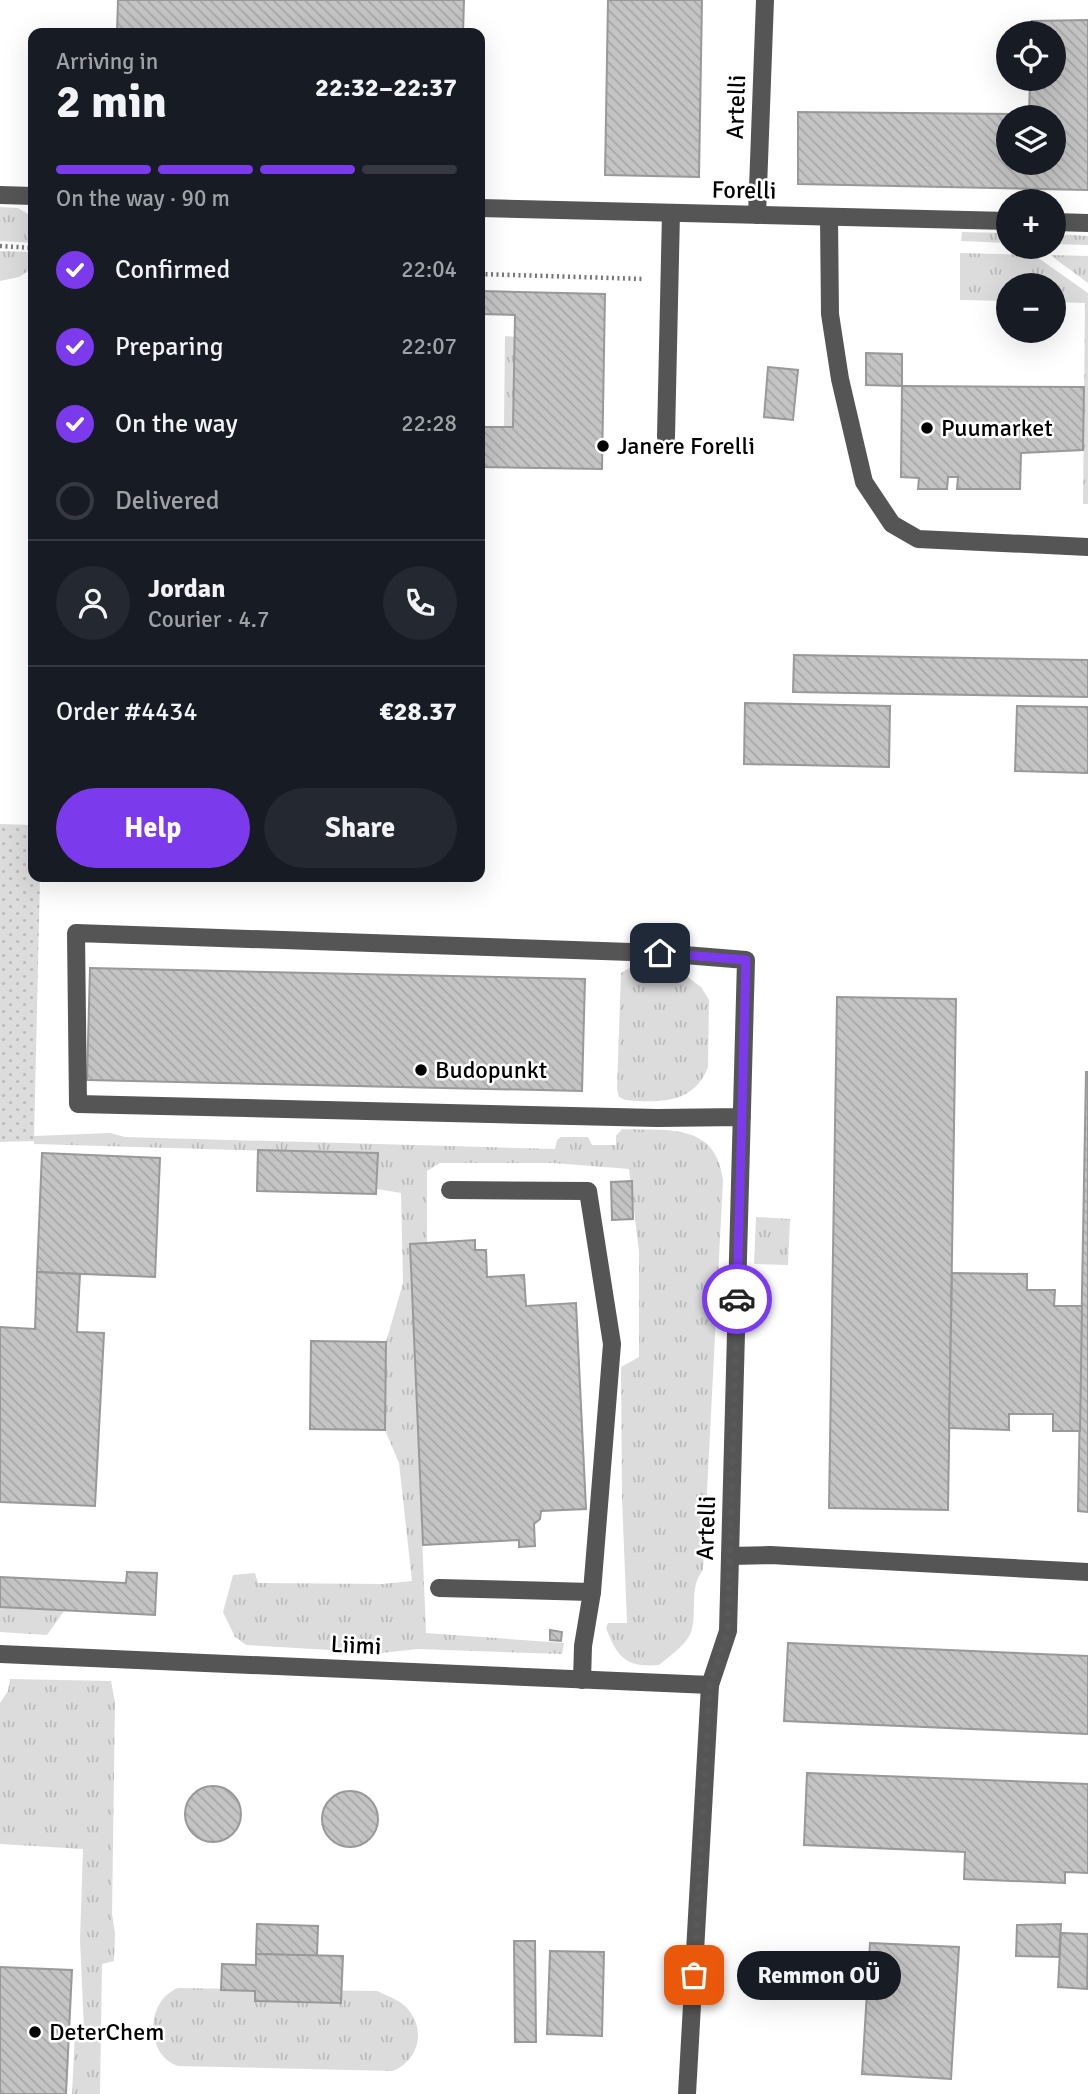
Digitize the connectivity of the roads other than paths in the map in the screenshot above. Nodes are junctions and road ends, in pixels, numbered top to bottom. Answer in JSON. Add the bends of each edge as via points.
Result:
{"nodes":[{"id":1,"x":765,"y":0,"type":"edge"},
{"id":2,"x":0,"y":195,"type":"edge"},
{"id":3,"x":28,"y":196,"type":"edge"},
{"id":4,"x":485,"y":208,"type":"edge"},
{"id":5,"x":671,"y":213,"type":"junction"},
{"id":6,"x":757,"y":215,"type":"junction"},
{"id":7,"x":829,"y":217,"type":"junction"},
{"id":8,"x":996,"y":221,"type":"edge"},
{"id":9,"x":1066,"y":222,"type":"edge"},
{"id":10,"x":1088,"y":223,"type":"edge"},
{"id":11,"x":666,"y":437,"type":"dead end"},
{"id":12,"x":1088,"y":548,"type":"edge"},
{"id":13,"x":742,"y":1116,"type":"junction"},
{"id":14,"x":450,"y":1190,"type":"dead end"},
{"id":15,"x":730,"y":1556,"type":"junction"},
{"id":16,"x":1088,"y":1573,"type":"edge"},
{"id":17,"x":439,"y":1588,"type":"dead end"},
{"id":18,"x":592,"y":1592,"type":"junction"},
{"id":19,"x":0,"y":1654,"type":"edge"},
{"id":20,"x":582,"y":1679,"type":"junction"},
{"id":21,"x":710,"y":1685,"type":"junction"},
{"id":22,"x":687,"y":2094,"type":"edge"}],
"edges":[{"from":1,"to":6,"type":"street","name":"Artelli"},
{"from":2,"to":3,"type":"street"},
{"from":4,"to":5,"type":"street","name":"Forelli"},
{"from":5,"to":6,"type":"street","name":"Forelli"},
{"from":5,"to":11,"type":"street"},
{"from":6,"to":7,"type":"street","name":"Forelli"},
{"from":7,"to":8,"type":"street","name":"Forelli"},
{"from":7,"to":12,"type":"street","via":[[830,314],[840,379],[864,482],[892,524],[918,540]]},
{"from":9,"to":10,"type":"street"},
{"from":13,"to":13,"type":"street","name":"Artelli","via":[[746,960],[660,953],[76,933],[78,1104],[657,1118]]},
{"from":13,"to":15,"type":"street","name":"Artelli"},
{"from":14,"to":18,"type":"street","via":[[588,1191],[612,1344]]},
{"from":15,"to":16,"type":"street"},
{"from":15,"to":21,"type":"street","name":"Artelli","via":[[728,1630]]},
{"from":17,"to":18,"type":"street"},
{"from":18,"to":20,"type":"street"},
{"from":19,"to":20,"type":"street","name":"Liimi"},
{"from":20,"to":21,"type":"street","name":"Liimi"},
{"from":21,"to":22,"type":"street","name":"Artelli"}]}
